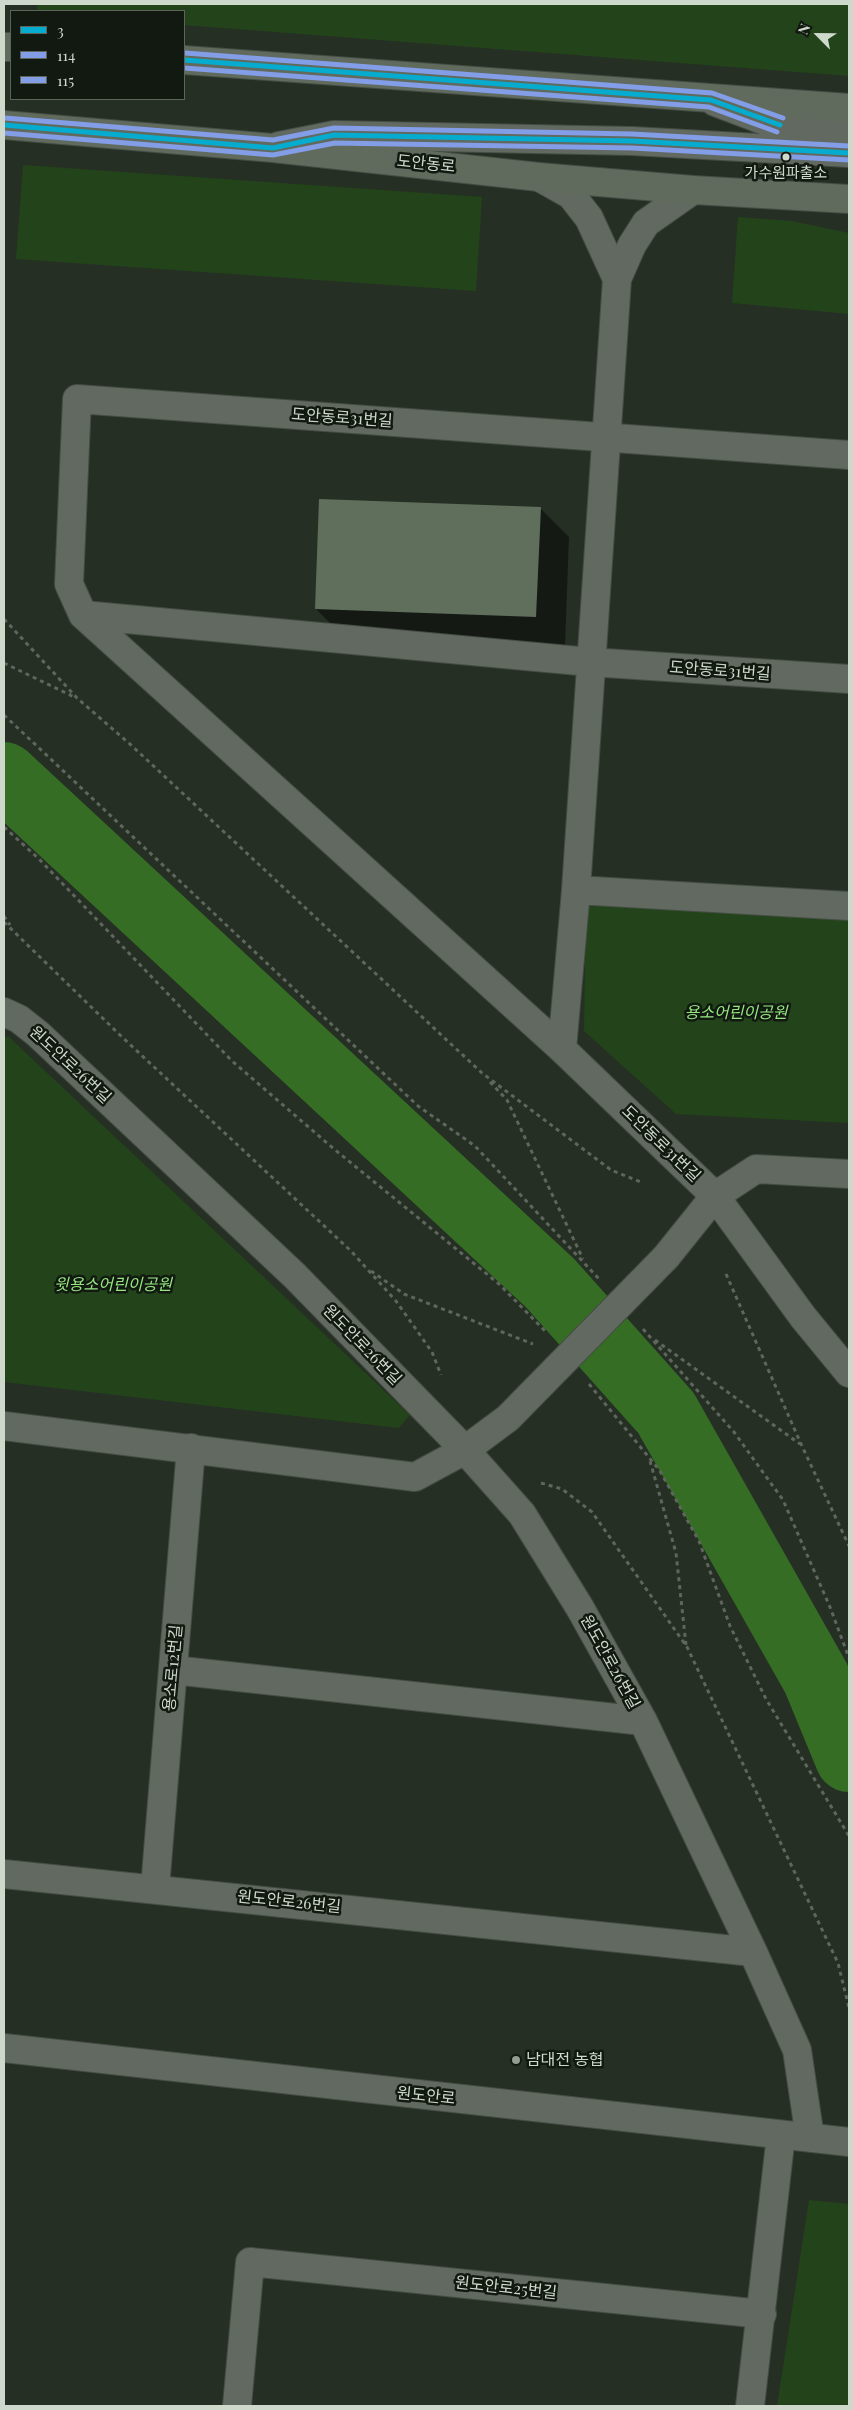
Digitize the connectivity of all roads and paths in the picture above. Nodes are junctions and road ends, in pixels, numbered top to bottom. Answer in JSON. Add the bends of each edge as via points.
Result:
{"nodes":[{"id":1,"x":185,"y":60,"type":"edge"},
{"id":2,"x":711,"y":100,"type":"junction"},
{"id":3,"x":849,"y":108,"type":"edge"},
{"id":4,"x":4,"y":125,"type":"edge"},
{"id":5,"x":849,"y":132,"type":"edge"},
{"id":6,"x":273,"y":148,"type":"junction"},
{"id":7,"x":849,"y":153,"type":"edge"},
{"id":8,"x":539,"y":176,"type":"junction"},
{"id":9,"x":693,"y":190,"type":"junction"},
{"id":10,"x":849,"y":199,"type":"edge"},
{"id":11,"x":617,"y":279,"type":"junction"},
{"id":12,"x":607,"y":438,"type":"junction"},
{"id":13,"x":849,"y":455,"type":"edge"},
{"id":14,"x":83,"y":616,"type":"junction"},
{"id":15,"x":4,"y":619,"type":"edge"},
{"id":16,"x":590,"y":662,"type":"junction"},
{"id":17,"x":4,"y":663,"type":"edge"},
{"id":18,"x":849,"y":679,"type":"edge"},
{"id":19,"x":77,"y":698,"type":"junction"},
{"id":20,"x":4,"y":714,"type":"edge"},
{"id":21,"x":4,"y":827,"type":"edge"},
{"id":22,"x":576,"y":890,"type":"junction"},
{"id":23,"x":849,"y":906,"type":"edge"},
{"id":24,"x":4,"y":916,"type":"edge"},
{"id":25,"x":4,"y":922,"type":"edge"},
{"id":26,"x":13,"y":930,"type":"junction"},
{"id":27,"x":12,"y":1015,"type":"edge"},
{"id":28,"x":562,"y":1049,"type":"junction"},
{"id":29,"x":482,"y":1073,"type":"junction"},
{"id":30,"x":849,"y":1174,"type":"edge"},
{"id":31,"x":641,"y":1182,"type":"dead end"},
{"id":32,"x":715,"y":1196,"type":"junction"},
{"id":33,"x":584,"y":1262,"type":"junction"},
{"id":34,"x":364,"y":1266,"type":"junction"},
{"id":35,"x":726,"y":1274,"type":"dead end"},
{"id":36,"x":604,"y":1284,"type":"dead end"},
{"id":37,"x":642,"y":1328,"type":"dead end"},
{"id":38,"x":549,"y":1335,"type":"dead end"},
{"id":39,"x":649,"y":1335,"type":"junction"},
{"id":40,"x":535,"y":1344,"type":"dead end"},
{"id":41,"x":849,"y":1372,"type":"edge"},
{"id":42,"x":588,"y":1382,"type":"dead end"},
{"id":43,"x":435,"y":1419,"type":"junction"},
{"id":44,"x":4,"y":1426,"type":"edge"},
{"id":45,"x":801,"y":1444,"type":"junction"},
{"id":46,"x":191,"y":1448,"type":"junction"},
{"id":47,"x":465,"y":1450,"type":"junction"},
{"id":48,"x":649,"y":1458,"type":"junction"},
{"id":49,"x":532,"y":1480,"type":"dead end"},
{"id":50,"x":849,"y":1546,"type":"edge"},
{"id":51,"x":687,"y":1647,"type":"junction"},
{"id":52,"x":849,"y":1658,"type":"edge"},
{"id":53,"x":173,"y":1670,"type":"junction"},
{"id":54,"x":643,"y":1721,"type":"junction"},
{"id":55,"x":849,"y":1836,"type":"edge"},
{"id":56,"x":4,"y":1874,"type":"edge"},
{"id":57,"x":155,"y":1888,"type":"junction"},
{"id":58,"x":753,"y":1952,"type":"junction"},
{"id":59,"x":849,"y":2008,"type":"edge"},
{"id":60,"x":4,"y":2048,"type":"edge"},
{"id":61,"x":781,"y":2135,"type":"junction"},
{"id":62,"x":810,"y":2138,"type":"junction"},
{"id":63,"x":849,"y":2142,"type":"edge"},
{"id":64,"x":762,"y":2314,"type":"junction"},
{"id":65,"x":237,"y":2406,"type":"edge"},
{"id":66,"x":750,"y":2406,"type":"edge"}],
"edges":[{"from":1,"to":2,"type":"main road"},
{"from":2,"to":3,"type":"main road"},
{"from":2,"to":5,"type":"street","via":[[774,124]]},
{"from":4,"to":6,"type":"main road","name":"도안동로"},
{"from":6,"to":7,"type":"street","via":[[334,135],[632,141]]},
{"from":6,"to":8,"type":"main road","name":"도안동로"},
{"from":8,"to":9,"type":"main road","name":"도안동로"},
{"from":8,"to":11,"type":"street","via":[[571,195],[589,218]]},
{"from":9,"to":10,"type":"main road","name":"도안동로"},
{"from":9,"to":11,"type":"street","via":[[646,223]]},
{"from":11,"to":12,"type":"street"},
{"from":12,"to":13,"type":"street","name":"도안동로31번길"},
{"from":12,"to":14,"type":"street","name":"도안동로31번길","via":[[77,398],[69,584]]},
{"from":12,"to":16,"type":"street"},
{"from":14,"to":16,"type":"street","name":"도안동로31번길"},
{"from":14,"to":28,"type":"street","name":"도안동로31번길"},
{"from":15,"to":19,"type":"path"},
{"from":16,"to":18,"type":"street","name":"도안동로31번길"},
{"from":16,"to":22,"type":"street"},
{"from":17,"to":19,"type":"path"},
{"from":19,"to":29,"type":"path","via":[[132,745]]},
{"from":20,"to":33,"type":"path","via":[[418,1106],[474,1146]]},
{"from":21,"to":38,"type":"path","via":[[39,859],[232,1061],[499,1284]]},
{"from":22,"to":23,"type":"street"},
{"from":22,"to":28,"type":"street"},
{"from":24,"to":26,"type":"path"},
{"from":25,"to":26,"type":"path"},
{"from":26,"to":34,"type":"path"},
{"from":27,"to":43,"type":"street","name":"원도안로26번길","via":[[38,1034],[295,1276]]},
{"from":28,"to":32,"type":"street","name":"도안동로31번길"},
{"from":29,"to":31,"type":"path","via":[[611,1170]]},
{"from":29,"to":33,"type":"path","via":[[507,1100]]},
{"from":30,"to":32,"type":"street","via":[[756,1169]]},
{"from":32,"to":41,"type":"street","name":"도안동로31번길","via":[[803,1317]]},
{"from":32,"to":47,"type":"street","bridge":true,"via":[[666,1256],[508,1418]]},
{"from":33,"to":36,"type":"path"},
{"from":34,"to":40,"type":"path","via":[[404,1294]]},
{"from":34,"to":43,"type":"path","via":[[396,1301],[432,1352],[445,1386]]},
{"from":35,"to":45,"type":"path"},
{"from":37,"to":39,"type":"path"},
{"from":39,"to":45,"type":"path"},
{"from":39,"to":52,"type":"path","via":[[734,1432],[783,1500]]},
{"from":42,"to":48,"type":"path"},
{"from":43,"to":47,"type":"street","name":"원도안로26번길"},
{"from":44,"to":46,"type":"street"},
{"from":45,"to":50,"type":"path"},
{"from":46,"to":47,"type":"street","via":[[415,1478]]},
{"from":46,"to":53,"type":"street","name":"용소로12번길"},
{"from":47,"to":54,"type":"street","name":"원도안로26번길","via":[[522,1514],[580,1608]]},
{"from":48,"to":51,"type":"path","via":[[676,1553]]},
{"from":48,"to":55,"type":"path","via":[[660,1471],[699,1541],[730,1626],[766,1698]]},
{"from":49,"to":51,"type":"path","via":[[562,1489],[592,1512]]},
{"from":51,"to":59,"type":"path","via":[[838,1963]]},
{"from":53,"to":54,"type":"street","name":"원도안로26번길"},
{"from":53,"to":57,"type":"street","name":"용소로12번길"},
{"from":54,"to":58,"type":"street","name":"원도안로26번길"},
{"from":56,"to":57,"type":"street","name":"원도안로26번길"},
{"from":57,"to":58,"type":"street","name":"원도안로26번길"},
{"from":58,"to":62,"type":"street","name":"원도안로26번길","via":[[797,2050]]},
{"from":60,"to":61,"type":"street","name":"원도안로"},
{"from":61,"to":62,"type":"street","name":"원도안로"},
{"from":61,"to":64,"type":"street"},
{"from":62,"to":63,"type":"street","name":"원도안로"},
{"from":64,"to":65,"type":"street","name":"원도안로25번길","via":[[250,2262]]},
{"from":64,"to":66,"type":"street"}]}
